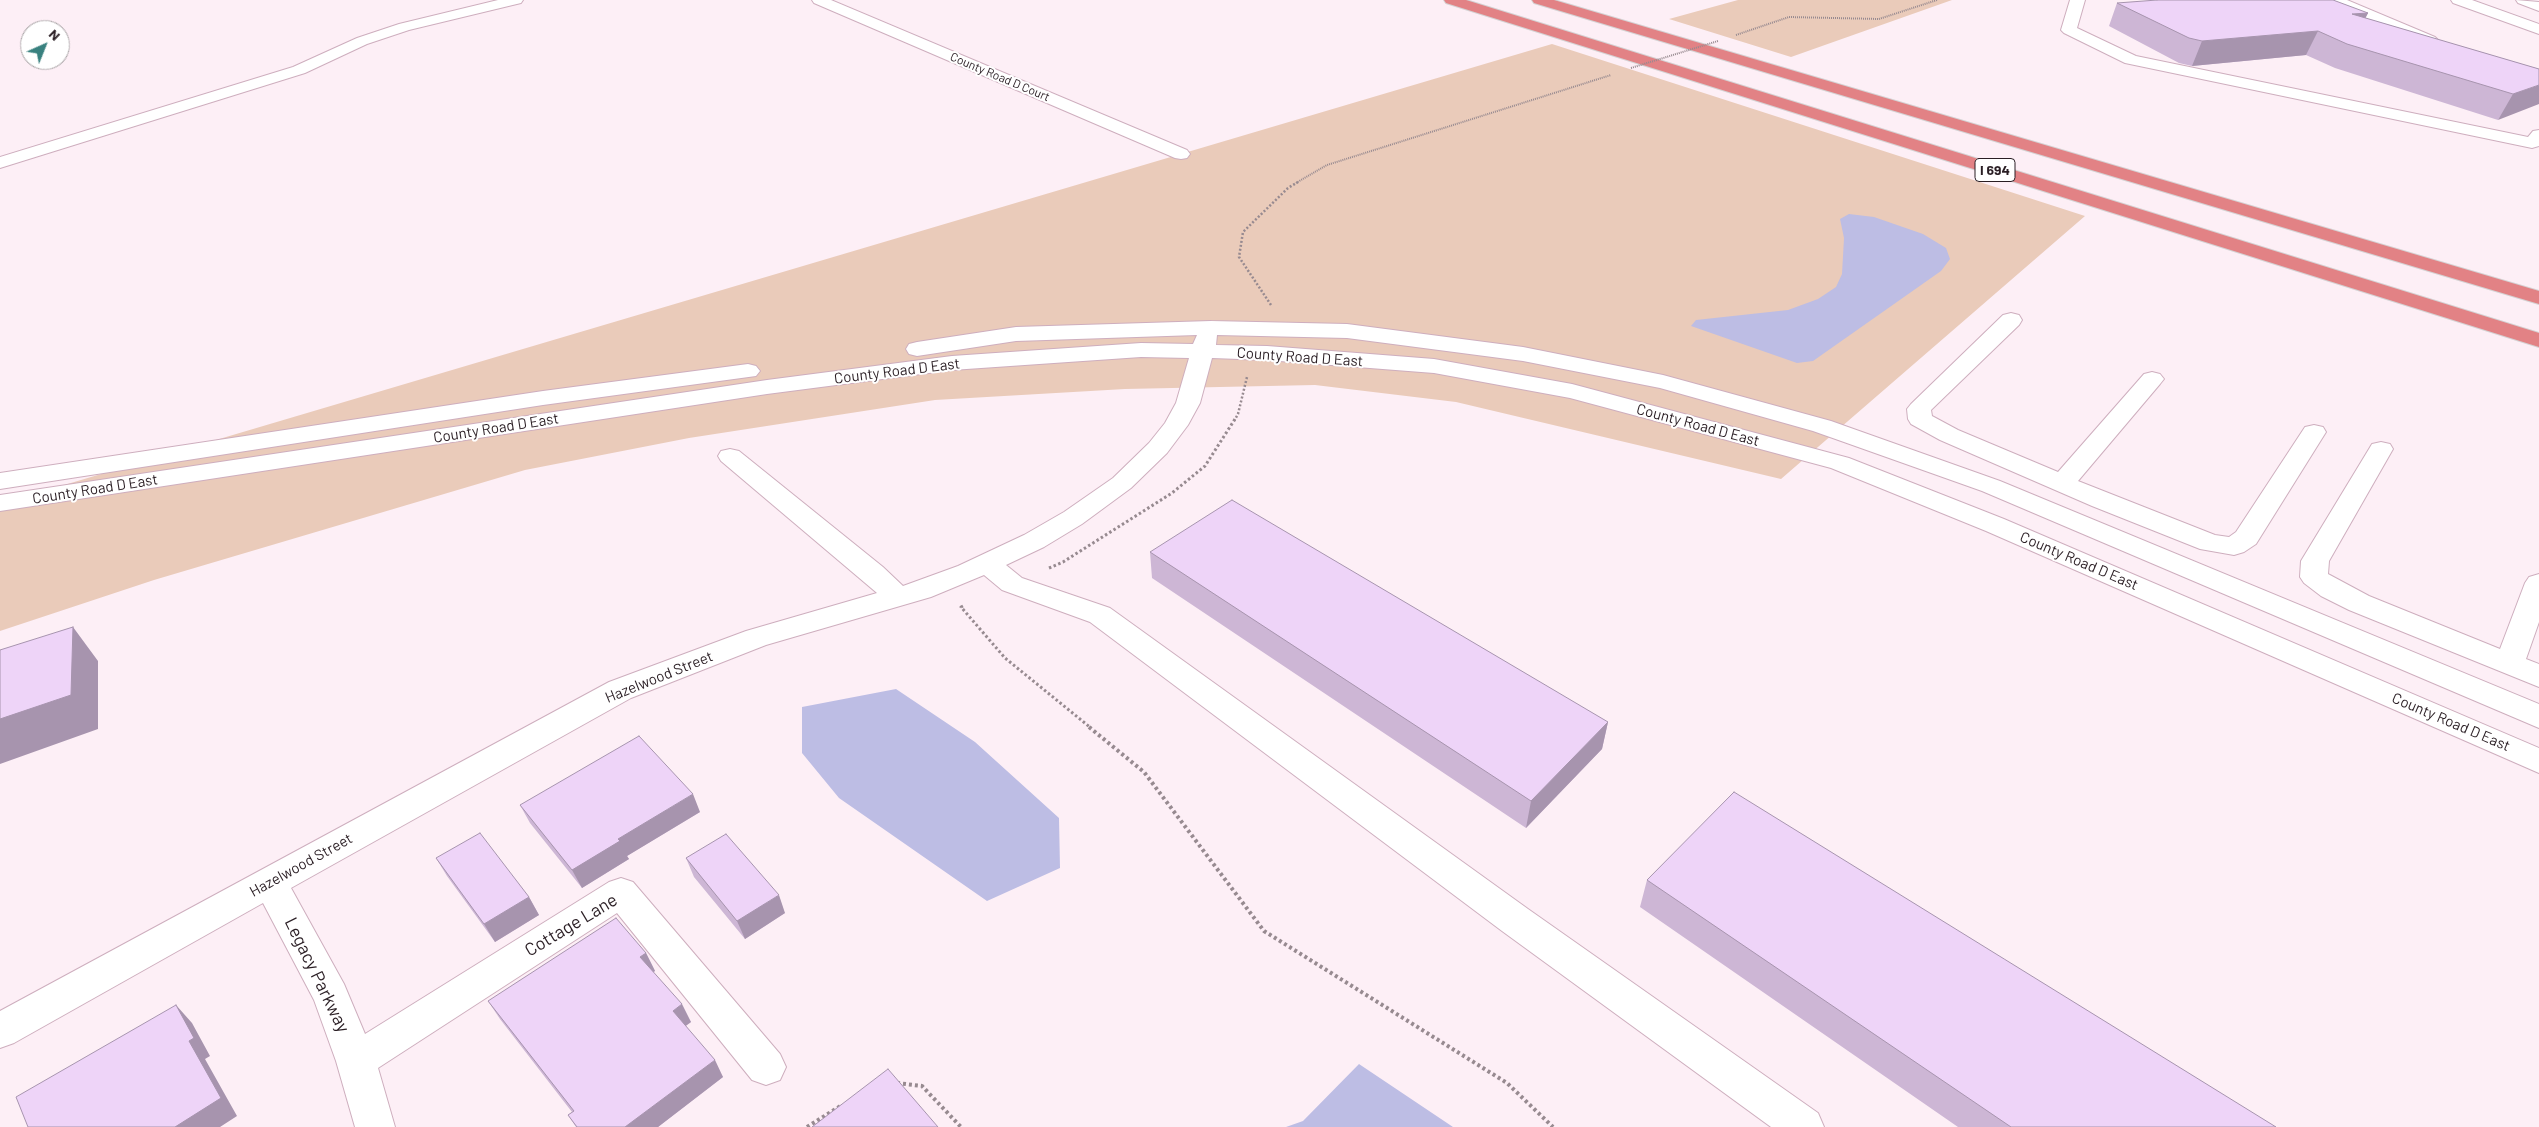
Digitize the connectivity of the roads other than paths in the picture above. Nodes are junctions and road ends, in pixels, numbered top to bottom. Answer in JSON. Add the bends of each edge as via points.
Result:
{"nodes":[{"id":1,"x":516,"y":0,"type":"edge"},
{"id":2,"x":819,"y":0,"type":"edge"},
{"id":3,"x":1451,"y":0,"type":"edge"},
{"id":4,"x":1539,"y":0,"type":"edge"},
{"id":5,"x":1554,"y":0,"type":"edge"},
{"id":6,"x":2078,"y":0,"type":"edge"},
{"id":7,"x":2335,"y":0,"type":"edge"},
{"id":8,"x":2458,"y":0,"type":"edge"},
{"id":9,"x":2523,"y":0,"type":"edge"},
{"id":10,"x":2539,"y":6,"type":"edge"},
{"id":11,"x":2539,"y":29,"type":"edge"},
{"id":12,"x":1644,"y":32,"type":"junction"},
{"id":13,"x":2449,"y":46,"type":"edge"},
{"id":14,"x":2539,"y":135,"type":"edge"},
{"id":15,"x":1181,"y":154,"type":"dead end"},
{"id":16,"x":0,"y":163,"type":"edge"},
{"id":17,"x":2539,"y":298,"type":"edge"},
{"id":18,"x":2011,"y":320,"type":"dead end"},
{"id":19,"x":1206,"y":339,"type":"junction"},
{"id":20,"x":2539,"y":340,"type":"edge"},
{"id":21,"x":2152,"y":379,"type":"dead end"},
{"id":22,"x":2314,"y":432,"type":"dead end"},
{"id":23,"x":2381,"y":448,"type":"dead end"},
{"id":24,"x":730,"y":456,"type":"dead end"},
{"id":25,"x":0,"y":481,"type":"edge"},
{"id":26,"x":2063,"y":484,"type":"junction"},
{"id":27,"x":2102,"y":500,"type":"junction"},
{"id":28,"x":0,"y":503,"type":"edge"},
{"id":29,"x":2083,"y":525,"type":"junction"},
{"id":30,"x":2061,"y":553,"type":"junction"},
{"id":31,"x":999,"y":574,"type":"junction"},
{"id":32,"x":2539,"y":583,"type":"edge"},
{"id":33,"x":898,"y":597,"type":"junction"},
{"id":34,"x":2509,"y":664,"type":"junction"},
{"id":35,"x":2539,"y":676,"type":"edge"},
{"id":36,"x":2539,"y":717,"type":"edge"},
{"id":37,"x":2538,"y":757,"type":"edge"},
{"id":38,"x":270,"y":882,"type":"junction"},
{"id":39,"x":0,"y":1031,"type":"edge"},
{"id":40,"x":356,"y":1061,"type":"junction"},
{"id":41,"x":766,"y":1067,"type":"dead end"},
{"id":42,"x":375,"y":1127,"type":"edge"},
{"id":43,"x":1804,"y":1127,"type":"edge"}],
"edges":[{"from":1,"to":16,"type":"street","via":[[404,27],[362,41],[282,76]]},
{"from":2,"to":15,"type":"street","name":"County Road D Court"},
{"from":3,"to":20,"type":"highway","number":"I 694"},
{"from":4,"to":12,"type":"highway","number":"I 694"},
{"from":5,"to":12,"type":"highway"},
{"from":6,"to":14,"type":"street","via":[[2069,30],[2131,60],[2532,143]]},
{"from":7,"to":13,"type":"street"},
{"from":8,"to":11,"type":"street"},
{"from":9,"to":10,"type":"street"},
{"from":12,"to":17,"type":"highway","number":"I 694"},
{"from":18,"to":26,"type":"street","via":[[1919,409],[1920,419],[1949,435]]},
{"from":19,"to":25,"type":"street","name":"County Road D East","via":[[1016,334],[544,398]]},
{"from":19,"to":28,"type":"street","name":"County Road D East","via":[[1141,350],[952,363],[767,387]]},
{"from":19,"to":29,"type":"street","name":"County Road D East","via":[[1348,331],[1523,354],[1663,382],[1822,426],[1991,486]]},
{"from":19,"to":30,"type":"street","name":"County Road D East","via":[[1267,353],[1434,366],[1572,391],[1840,464]]},
{"from":19,"to":31,"type":"street","name":"Hazelwood Street","via":[[1188,403],[1158,448],[1122,483],[1034,541]]},
{"from":21,"to":26,"type":"street"},
{"from":22,"to":27,"type":"street","via":[[2246,538],[2234,546],[2210,543]]},
{"from":23,"to":34,"type":"street","via":[[2315,561],[2314,577],[2359,603]]},
{"from":24,"to":33,"type":"street"},
{"from":26,"to":27,"type":"street"},
{"from":27,"to":29,"type":"street"},
{"from":29,"to":30,"type":"street"},
{"from":29,"to":36,"type":"street","name":"County Road D East"},
{"from":30,"to":37,"type":"street","name":"County Road D East"},
{"from":31,"to":33,"type":"street","name":"Hazelwood Street"},
{"from":31,"to":43,"type":"street","via":[[1100,615],[1515,920]]},
{"from":32,"to":34,"type":"street"},
{"from":33,"to":38,"type":"street","name":"Hazelwood Street","via":[[756,638],[620,690]]},
{"from":34,"to":35,"type":"street"},
{"from":38,"to":39,"type":"street","name":"Hazelwood Street"},
{"from":38,"to":40,"type":"street","name":"Legacy Parkway","via":[[331,996]]},
{"from":40,"to":41,"type":"street","name":"Cottage Lane","via":[[621,892]]},
{"from":40,"to":42,"type":"street","name":"Legacy Parkway"}]}
